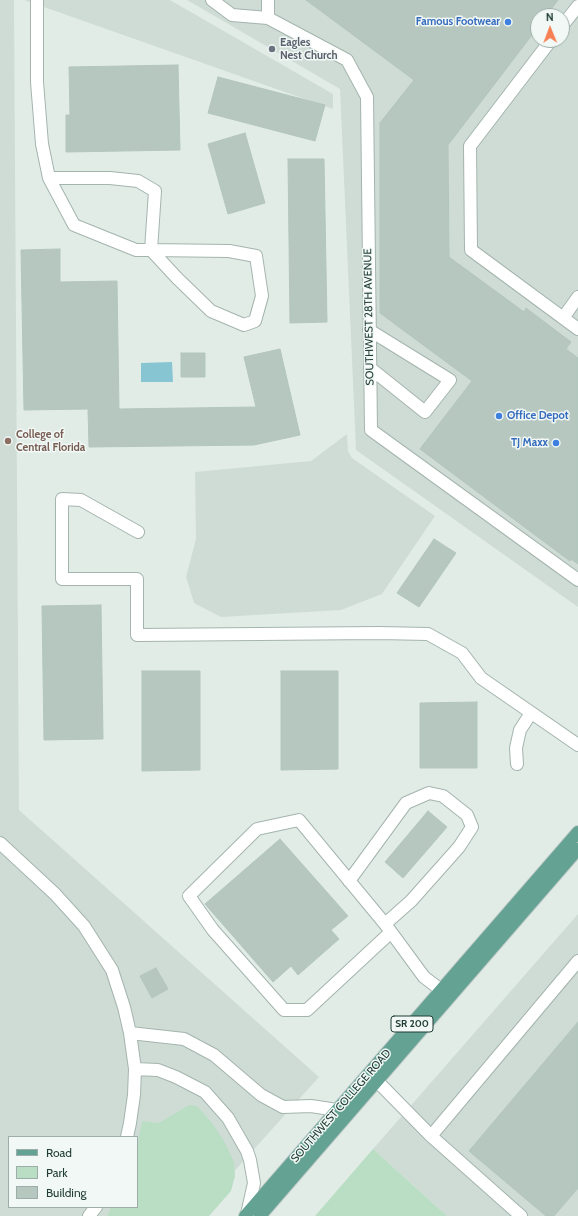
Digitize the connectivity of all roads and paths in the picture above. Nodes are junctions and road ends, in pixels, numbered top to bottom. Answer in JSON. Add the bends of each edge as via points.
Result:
{"nodes":[{"id":1,"x":37,"y":0,"type":"edge"},
{"id":2,"x":212,"y":0,"type":"edge"},
{"id":3,"x":268,"y":0,"type":"edge"},
{"id":4,"x":578,"y":6,"type":"edge"},
{"id":5,"x":570,"y":16,"type":"edge"},
{"id":6,"x":268,"y":18,"type":"junction"},
{"id":7,"x":545,"y":48,"type":"edge"},
{"id":8,"x":49,"y":178,"type":"junction"},
{"id":9,"x":151,"y":250,"type":"junction"},
{"id":10,"x":578,"y":297,"type":"edge"},
{"id":11,"x":563,"y":318,"type":"junction"},
{"id":12,"x":578,"y":329,"type":"edge"},
{"id":13,"x":369,"y":330,"type":"junction"},
{"id":14,"x":370,"y":368,"type":"junction"},
{"id":15,"x":138,"y":532,"type":"dead end"},
{"id":16,"x":578,"y":580,"type":"edge"},
{"id":17,"x":532,"y":712,"type":"junction"},
{"id":18,"x":578,"y":745,"type":"edge"},
{"id":19,"x":517,"y":764,"type":"dead end"},
{"id":20,"x":578,"y":832,"type":"edge"},
{"id":21,"x":0,"y":843,"type":"edge"},
{"id":22,"x":578,"y":849,"type":"edge"},
{"id":23,"x":349,"y":881,"type":"junction"},
{"id":24,"x":388,"y":928,"type":"junction"},
{"id":25,"x":578,"y":961,"type":"edge"},
{"id":26,"x":441,"y":990,"type":"junction"},
{"id":27,"x":130,"y":1033,"type":"junction"},
{"id":28,"x":135,"y":1069,"type":"junction"},
{"id":29,"x":378,"y":1081,"type":"junction"},
{"id":30,"x":337,"y":1110,"type":"junction"},
{"id":31,"x":127,"y":1136,"type":"edge"},
{"id":32,"x":430,"y":1136,"type":"junction"},
{"id":33,"x":95,"y":1208,"type":"edge"},
{"id":34,"x":246,"y":1215,"type":"edge"},
{"id":35,"x":89,"y":1216,"type":"edge"},
{"id":36,"x":260,"y":1216,"type":"edge"},
{"id":37,"x":521,"y":1216,"type":"edge"}],
"edges":[{"from":1,"to":8,"type":"street","via":[[37,82],[42,144]]},
{"from":2,"to":6,"type":"street","via":[[232,15]]},
{"from":3,"to":6,"type":"street"},
{"from":4,"to":5,"type":"street"},
{"from":6,"to":13,"type":"street","name":"SOUTHWEST 28TH AVENUE","via":[[347,60],[366,97]]},
{"from":7,"to":11,"type":"street","via":[[470,146],[471,250]]},
{"from":8,"to":9,"type":"street","via":[[74,225],[136,250]]},
{"from":8,"to":9,"type":"street","via":[[110,178],[138,181],[155,191]]},
{"from":9,"to":9,"type":"street","via":[[229,251],[256,256],[262,296],[255,321],[244,325],[211,311]]},
{"from":10,"to":11,"type":"street"},
{"from":11,"to":12,"type":"street"},
{"from":13,"to":14,"type":"street","name":"SOUTHWEST 28TH AVENUE"},
{"from":13,"to":14,"type":"street","via":[[450,380],[425,412]]},
{"from":14,"to":16,"type":"street","name":"SOUTHWEST 28TH AVENUE","via":[[371,430]]},
{"from":15,"to":17,"type":"street","via":[[82,500],[62,499],[62,579],[137,579],[137,635],[428,634],[462,653],[481,678]]},
{"from":17,"to":18,"type":"street"},
{"from":17,"to":19,"type":"street","via":[[520,730],[516,748]]},
{"from":20,"to":26,"type":"main road","name":"SOUTHWEST COLLEGE ROAD","number":"SR 200"},
{"from":21,"to":27,"type":"street","via":[[55,894],[84,926],[112,970]]},
{"from":22,"to":29,"type":"main road","name":"SOUTHWEST COLLEGE ROAD","number":"SR 200"},
{"from":23,"to":24,"type":"street"},
{"from":23,"to":24,"type":"street","via":[[406,803],[429,793],[443,796],[467,815],[472,827],[459,847]]},
{"from":23,"to":24,"type":"street","via":[[299,820],[257,829],[190,896],[213,930],[284,1010],[307,1010]]},
{"from":24,"to":26,"type":"street","via":[[424,977]]},
{"from":25,"to":32,"type":"street"},
{"from":26,"to":30,"type":"main road","name":"SOUTHWEST COLLEGE ROAD","number":"SR 200"},
{"from":27,"to":28,"type":"street"},
{"from":27,"to":30,"type":"street","via":[[184,1039],[214,1055],[261,1095],[283,1107],[311,1106]]},
{"from":28,"to":31,"type":"street","via":[[134,1095]]},
{"from":28,"to":34,"type":"street","via":[[158,1070],[205,1092],[228,1118],[250,1160],[254,1183]]},
{"from":29,"to":32,"type":"street"},
{"from":29,"to":36,"type":"main road","name":"SOUTHWEST COLLEGE ROAD","number":"SR 200"},
{"from":30,"to":34,"type":"main road","name":"SOUTHWEST COLLEGE ROAD","number":"SR 200"},
{"from":32,"to":37,"type":"street"},
{"from":33,"to":35,"type":"street"}]}
